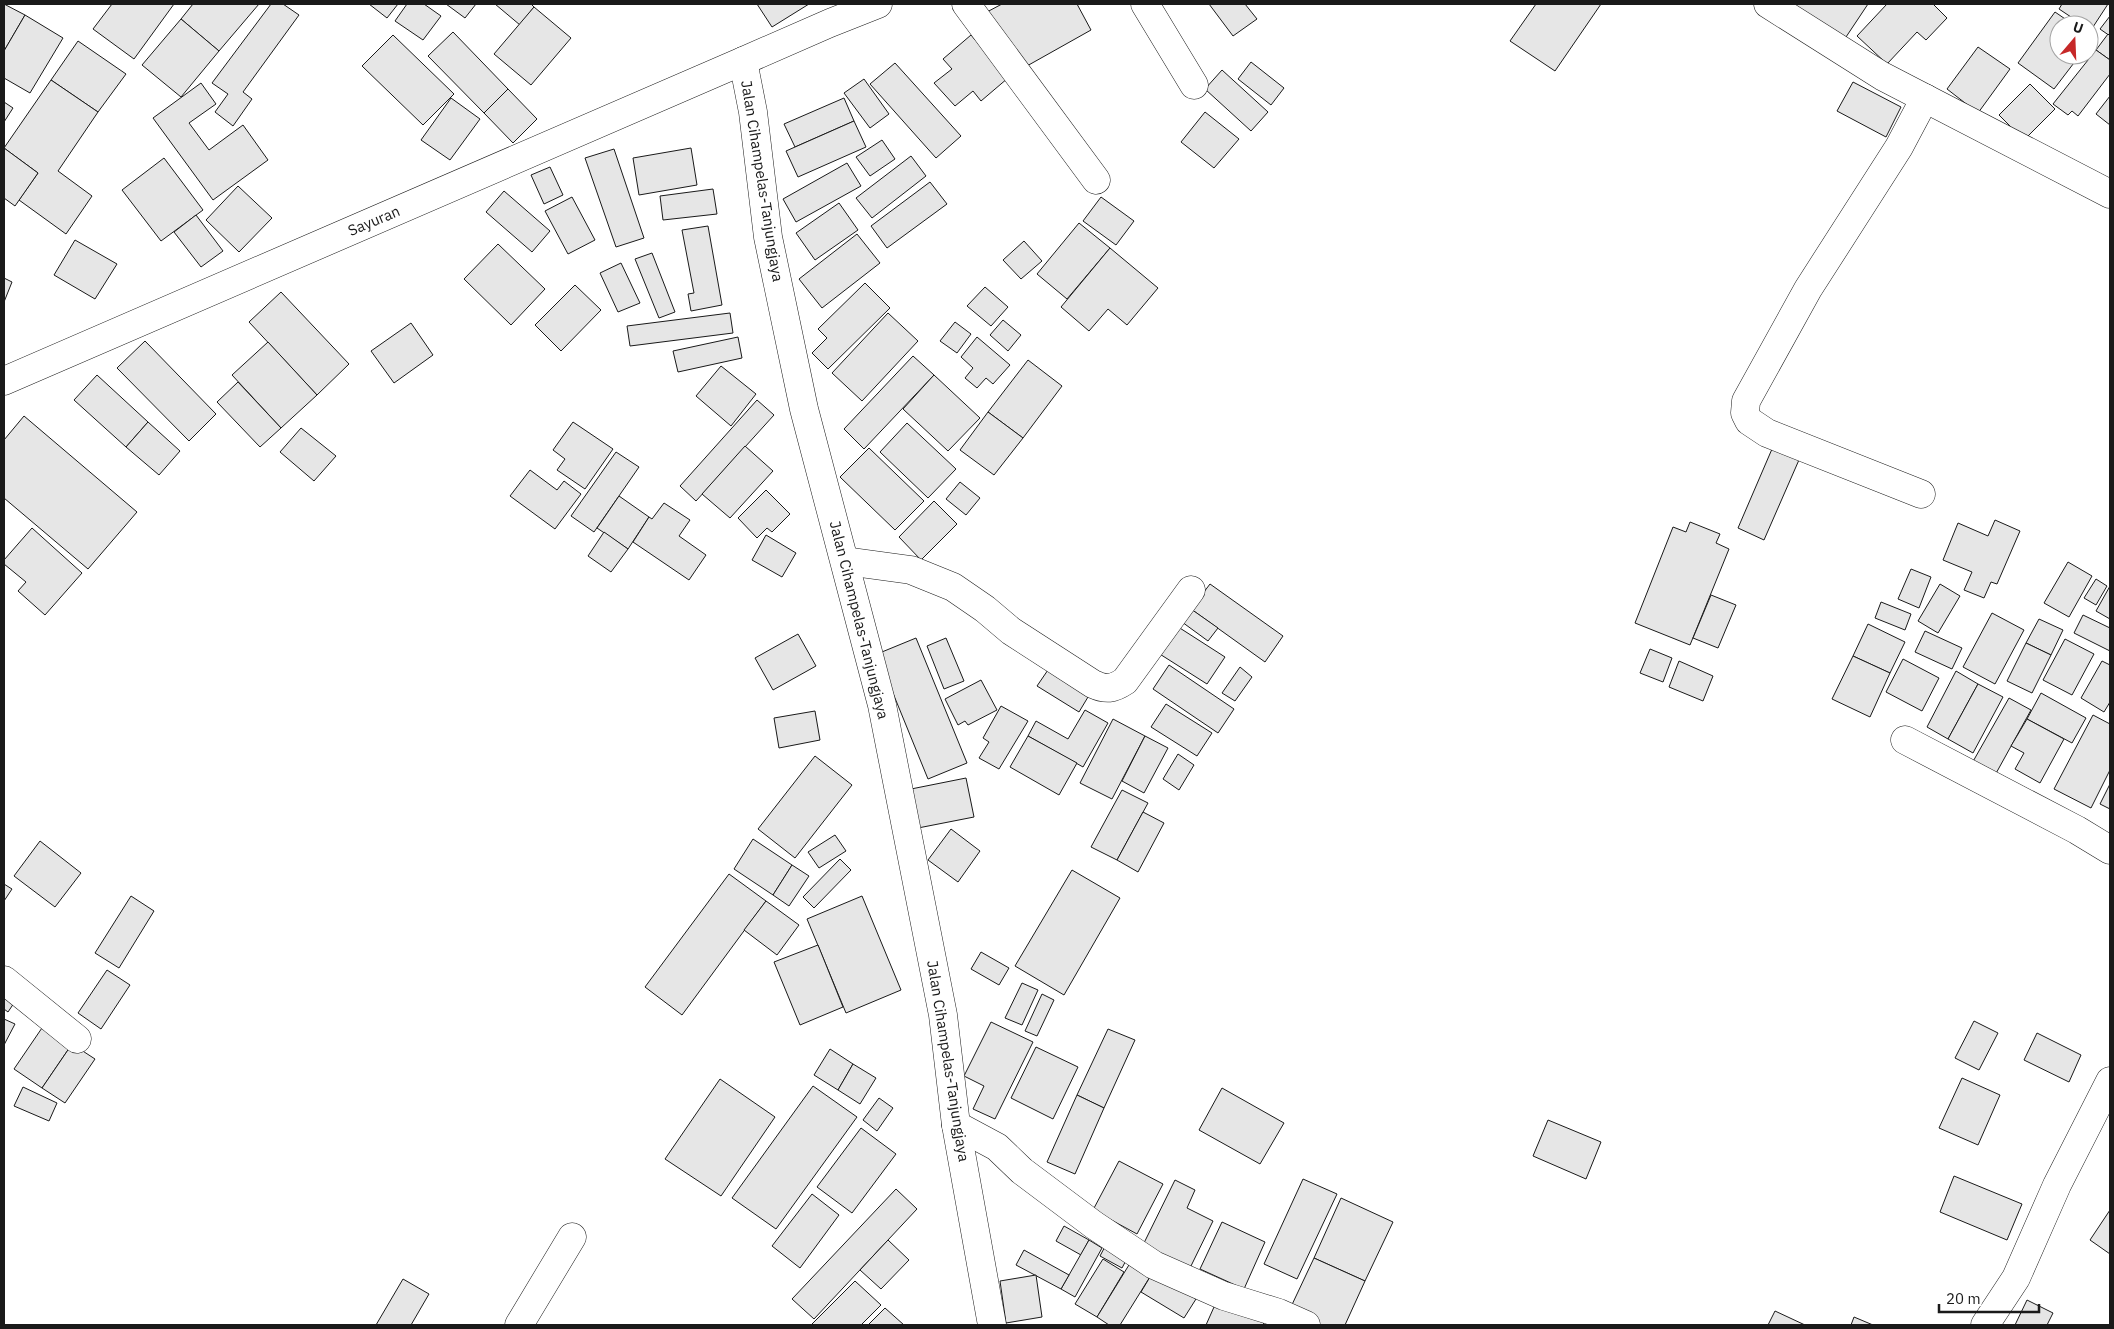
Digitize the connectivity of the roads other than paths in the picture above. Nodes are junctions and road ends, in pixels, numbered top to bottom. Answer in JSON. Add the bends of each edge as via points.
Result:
{"nodes":[{"id":1,"x":878,"y":4,"type":"edge"},
{"id":2,"x":966,"y":4,"type":"edge"},
{"id":3,"x":1145,"y":4,"type":"edge"},
{"id":4,"x":1768,"y":4,"type":"edge"},
{"id":5,"x":743,"y":61,"type":"junction"},
{"id":6,"x":1194,"y":85,"type":"dead end"},
{"id":7,"x":1925,"y":98,"type":"junction"},
{"id":8,"x":1096,"y":180,"type":"dead end"},
{"id":9,"x":2110,"y":194,"type":"edge"},
{"id":10,"x":4,"y":381,"type":"edge"},
{"id":11,"x":1921,"y":494,"type":"dead end"},
{"id":12,"x":845,"y":561,"type":"junction"},
{"id":13,"x":1192,"y":590,"type":"dead end"},
{"id":14,"x":1904,"y":740,"type":"dead end"},
{"id":15,"x":2110,"y":850,"type":"edge"},
{"id":16,"x":4,"y":980,"type":"edge"},
{"id":17,"x":77,"y":1039,"type":"dead end"},
{"id":18,"x":2110,"y":1081,"type":"edge"},
{"id":19,"x":956,"y":1125,"type":"junction"},
{"id":20,"x":572,"y":1237,"type":"dead end"},
{"id":21,"x":519,"y":1325,"type":"edge"},
{"id":22,"x":992,"y":1325,"type":"edge"},
{"id":23,"x":1306,"y":1325,"type":"edge"},
{"id":24,"x":1985,"y":1325,"type":"edge"}],
"edges":[{"from":1,"to":5,"type":"street","name":"Jalan Cihampelas-Tanjungjaya"},
{"from":2,"to":8,"type":"street"},
{"from":3,"to":6,"type":"street"},
{"from":4,"to":7,"type":"street","via":[[1882,76]]},
{"from":5,"to":10,"type":"street","name":"Sayuran"},
{"from":5,"to":12,"type":"street","name":"Jalan Cihampelas-Tanjungjaya","via":[[753,112],[768,237],[804,408]]},
{"from":7,"to":9,"type":"street"},
{"from":7,"to":11,"type":"street","via":[[1899,147],[1808,289],[1746,401],[1745,413],[1749,421],[1766,433]]},
{"from":12,"to":13,"type":"street","via":[[911,570],[953,587],[1011,631],[1093,684],[1112,689],[1125,681]]},
{"from":12,"to":19,"type":"street","name":"Jalan Cihampelas-Tanjungjaya","via":[[882,705],[940,996]]},
{"from":14,"to":15,"type":"street"},
{"from":16,"to":17,"type":"street"},
{"from":18,"to":24,"type":"street","via":[[2057,1185],[2016,1278]]},
{"from":19,"to":22,"type":"street","name":"Jalan Cihampelas-Tanjungjaya"},
{"from":19,"to":23,"type":"street","via":[[997,1148],[1094,1225],[1154,1265],[1224,1296],[1280,1312]]},
{"from":20,"to":21,"type":"street"}]}
